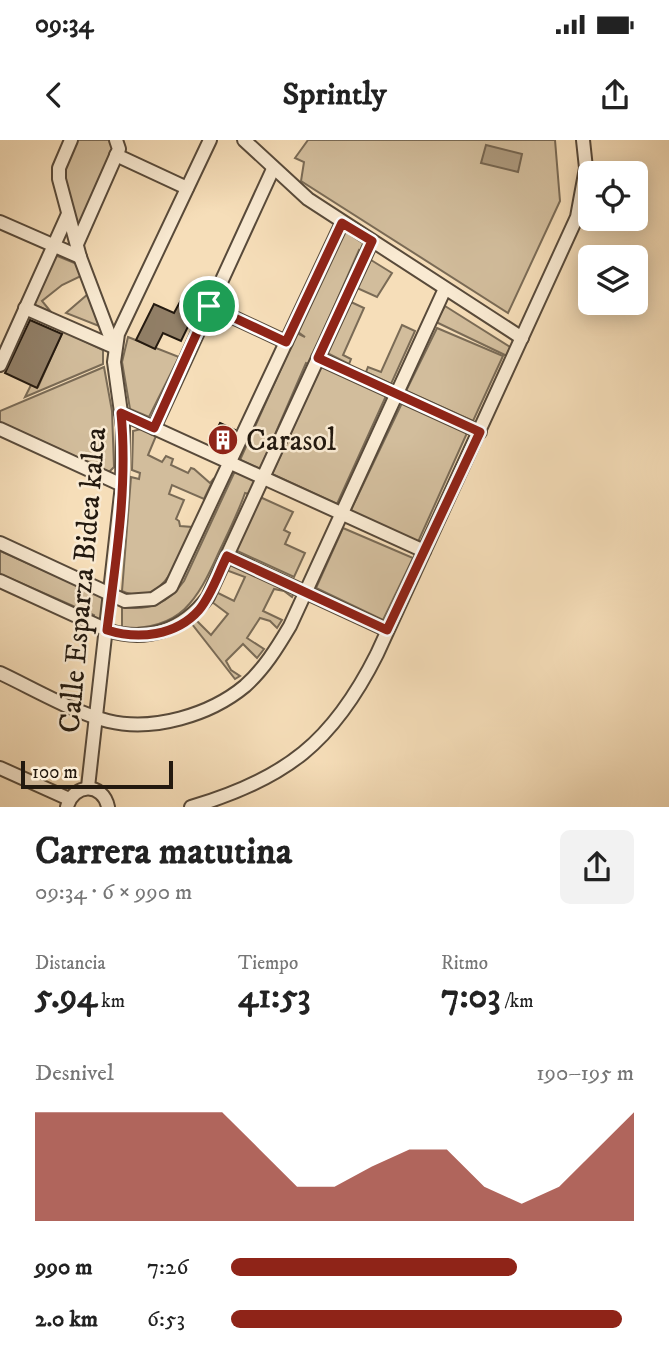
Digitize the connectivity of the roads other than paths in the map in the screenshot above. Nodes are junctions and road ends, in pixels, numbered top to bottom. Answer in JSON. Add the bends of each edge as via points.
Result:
{"nodes":[{"id":1,"x":71,"y":140,"type":"edge"},
{"id":2,"x":244,"y":140,"type":"edge"},
{"id":3,"x":583,"y":140,"type":"edge"},
{"id":4,"x":211,"y":142,"type":"edge"},
{"id":5,"x":120,"y":146,"type":"edge"},
{"id":6,"x":273,"y":169,"type":"junction"},
{"id":7,"x":187,"y":188,"type":"junction"},
{"id":8,"x":68,"y":214,"type":"junction"},
{"id":9,"x":0,"y":222,"type":"edge"},
{"id":10,"x":342,"y":223,"type":"junction"},
{"id":11,"x":372,"y":241,"type":"junction"},
{"id":12,"x":53,"y":246,"type":"junction"},
{"id":13,"x":79,"y":251,"type":"junction"},
{"id":14,"x":443,"y":293,"type":"dead end"},
{"id":15,"x":209,"y":306,"type":"junction"},
{"id":16,"x":25,"y":308,"type":"junction"},
{"id":17,"x":522,"y":338,"type":"junction"},
{"id":18,"x":286,"y":342,"type":"junction"},
{"id":19,"x":114,"y":347,"type":"junction"},
{"id":20,"x":318,"y":358,"type":"junction"},
{"id":21,"x":0,"y":365,"type":"edge"},
{"id":22,"x":396,"y":394,"type":"junction"},
{"id":23,"x":121,"y":413,"type":"junction"},
{"id":24,"x":154,"y":428,"type":"junction"},
{"id":25,"x":0,"y":429,"type":"edge"},
{"id":26,"x":480,"y":432,"type":"junction"},
{"id":27,"x":231,"y":464,"type":"junction"},
{"id":28,"x":262,"y":478,"type":"junction"},
{"id":29,"x":122,"y":485,"type":"junction"},
{"id":30,"x":341,"y":515,"type":"junction"},
{"id":31,"x":0,"y":543,"type":"edge"},
{"id":32,"x":424,"y":551,"type":"junction"},
{"id":33,"x":227,"y":556,"type":"junction"},
{"id":34,"x":0,"y":581,"type":"edge"},
{"id":35,"x":305,"y":592,"type":"junction"},
{"id":36,"x":111,"y":595,"type":"junction"},
{"id":37,"x":107,"y":630,"type":"junction"},
{"id":38,"x":387,"y":630,"type":"junction"},
{"id":39,"x":0,"y":673,"type":"edge"},
{"id":40,"x":98,"y":718,"type":"junction"},
{"id":41,"x":0,"y":768,"type":"edge"},
{"id":42,"x":88,"y":787,"type":"junction"},
{"id":43,"x":68,"y":803,"type":"edge"},
{"id":44,"x":108,"y":807,"type":"edge"},
{"id":45,"x":191,"y":807,"type":"edge"}],
"edges":[{"from":1,"to":8,"type":"street","via":[[59,168]]},
{"from":2,"to":6,"type":"street"},
{"from":3,"to":17,"type":"street","via":[[586,168],[577,217]]},
{"from":4,"to":7,"type":"street","name":"Calle Esparza Bidea kalea"},
{"from":5,"to":7,"type":"street"},
{"from":5,"to":13,"type":"street"},
{"from":6,"to":10,"type":"street"},
{"from":6,"to":15,"type":"street"},
{"from":7,"to":19,"type":"street","name":"Calle Esparza Bidea kalea"},
{"from":8,"to":12,"type":"street"},
{"from":8,"to":13,"type":"street"},
{"from":9,"to":12,"type":"street"},
{"from":10,"to":11,"type":"street"},
{"from":10,"to":18,"type":"street"},
{"from":11,"to":17,"type":"street"},
{"from":11,"to":20,"type":"street"},
{"from":12,"to":13,"type":"street"},
{"from":12,"to":16,"type":"street"},
{"from":13,"to":19,"type":"street"},
{"from":14,"to":22,"type":"street"},
{"from":15,"to":18,"type":"street"},
{"from":15,"to":24,"type":"street"},
{"from":16,"to":19,"type":"street"},
{"from":16,"to":21,"type":"street"},
{"from":17,"to":26,"type":"street"},
{"from":18,"to":27,"type":"street"},
{"from":19,"to":23,"type":"street","name":"Calle Esparza Bidea kalea"},
{"from":20,"to":22,"type":"street"},
{"from":20,"to":28,"type":"street"},
{"from":22,"to":26,"type":"street"},
{"from":22,"to":30,"type":"street"},
{"from":23,"to":24,"type":"street"},
{"from":23,"to":29,"type":"street","name":"Calle Esparza Bidea kalea"},
{"from":24,"to":27,"type":"street"},
{"from":25,"to":29,"type":"street"},
{"from":26,"to":32,"type":"street"},
{"from":27,"to":28,"type":"street"},
{"from":27,"to":36,"type":"street","via":[[171,587],[141,601]]},
{"from":28,"to":30,"type":"street"},
{"from":28,"to":33,"type":"street"},
{"from":29,"to":36,"type":"street","name":"Calle Esparza Bidea kalea"},
{"from":30,"to":32,"type":"street"},
{"from":30,"to":35,"type":"street"},
{"from":31,"to":36,"type":"street"},
{"from":32,"to":38,"type":"street"},
{"from":33,"to":35,"type":"street"},
{"from":33,"to":37,"type":"street","via":[[208,597],[184,621],[153,635]]},
{"from":34,"to":37,"type":"street"},
{"from":35,"to":38,"type":"street"},
{"from":35,"to":40,"type":"street","via":[[273,655],[244,687],[210,708],[165,722],[133,724]]},
{"from":36,"to":37,"type":"street","name":"Calle Esparza Bidea kalea"},
{"from":37,"to":40,"type":"street","name":"Calle Esparza Bidea kalea"},
{"from":38,"to":45,"type":"street","via":[[351,703],[305,752],[250,787]]},
{"from":39,"to":40,"type":"street"},
{"from":40,"to":42,"type":"street","name":"Calle Esparza Bidea kalea"},
{"from":41,"to":43,"type":"street"},
{"from":42,"to":43,"type":"street","via":[[76,791]]},
{"from":42,"to":44,"type":"street","via":[[99,791]]}]}
